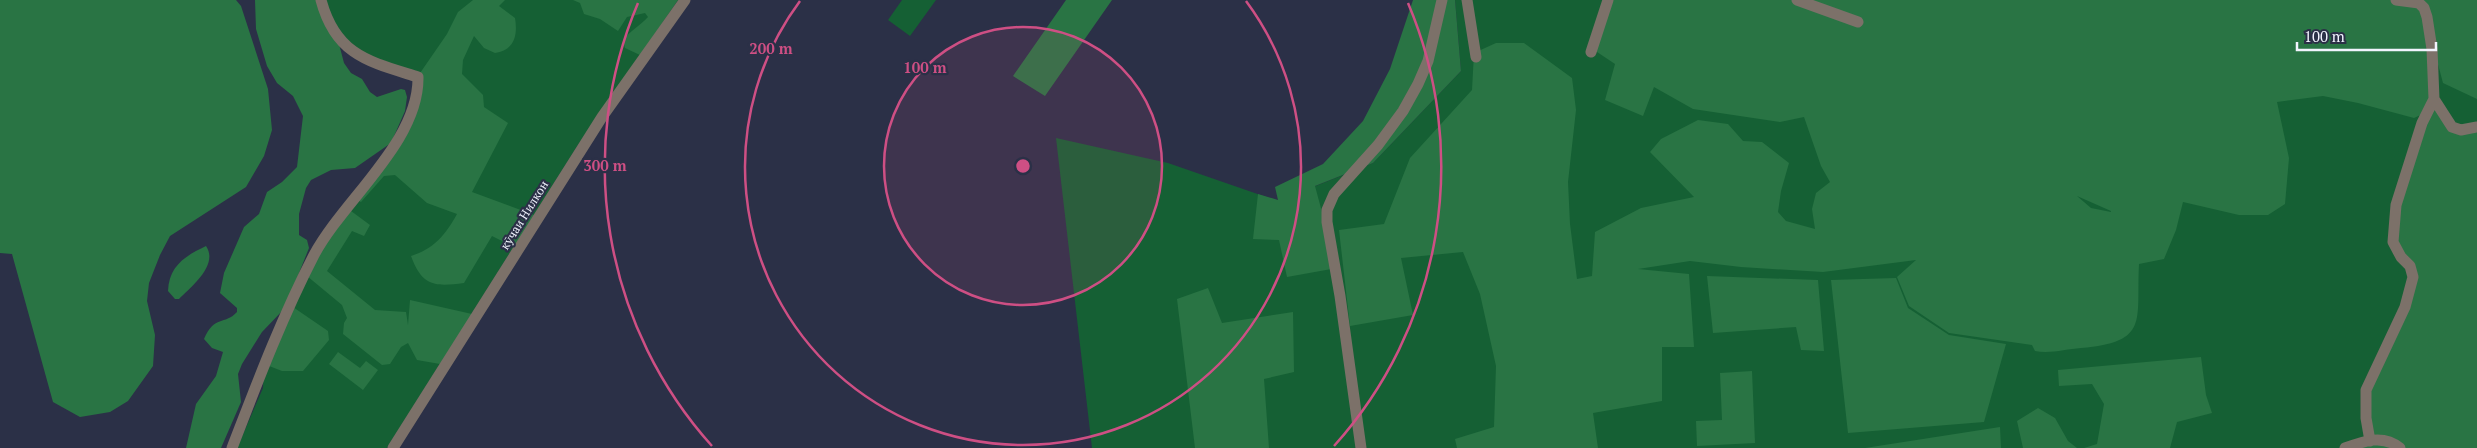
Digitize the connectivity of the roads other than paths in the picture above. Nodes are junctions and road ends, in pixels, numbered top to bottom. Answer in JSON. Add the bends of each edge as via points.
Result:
{"nodes":[{"id":1,"x":321,"y":0,"type":"edge"},
{"id":2,"x":685,"y":0,"type":"edge"},
{"id":3,"x":1442,"y":0,"type":"edge"},
{"id":4,"x":1467,"y":0,"type":"edge"},
{"id":5,"x":1608,"y":0,"type":"edge"},
{"id":6,"x":1797,"y":0,"type":"edge"},
{"id":7,"x":2396,"y":0,"type":"edge"},
{"id":8,"x":1858,"y":22,"type":"dead end"},
{"id":9,"x":1591,"y":52,"type":"dead end"},
{"id":10,"x":1476,"y":57,"type":"dead end"},
{"id":11,"x":2434,"y":99,"type":"junction"},
{"id":12,"x":2477,"y":127,"type":"edge"},
{"id":13,"x":2370,"y":440,"type":"junction"},
{"id":14,"x":232,"y":448,"type":"edge"},
{"id":15,"x":393,"y":448,"type":"edge"},
{"id":16,"x":1361,"y":448,"type":"edge"},
{"id":17,"x":2344,"y":448,"type":"edge"},
{"id":18,"x":2400,"y":448,"type":"edge"}],
"edges":[{"from":1,"to":14,"type":"street","via":[[333,27],[350,50],[362,59],[418,77],[418,94],[397,141],[342,211],[312,260],[262,370]]},
{"from":2,"to":15,"type":"street","name":"кӯчаи Нилкон","via":[[597,124]]},
{"from":3,"to":16,"type":"street","via":[[1428,61],[1418,84],[1388,131],[1334,194],[1327,210]]},
{"from":4,"to":10,"type":"street"},
{"from":5,"to":9,"type":"street"},
{"from":6,"to":8,"type":"street"},
{"from":7,"to":11,"type":"street","via":[[2419,3],[2426,12],[2432,49]]},
{"from":11,"to":12,"type":"street","via":[[2452,127],[2461,130]]},
{"from":11,"to":13,"type":"street","via":[[2422,123],[2396,205],[2393,242],[2410,266],[2413,277],[2405,307],[2366,390]]},
{"from":13,"to":17,"type":"street"},
{"from":13,"to":18,"type":"street","via":[[2385,439]]}]}
